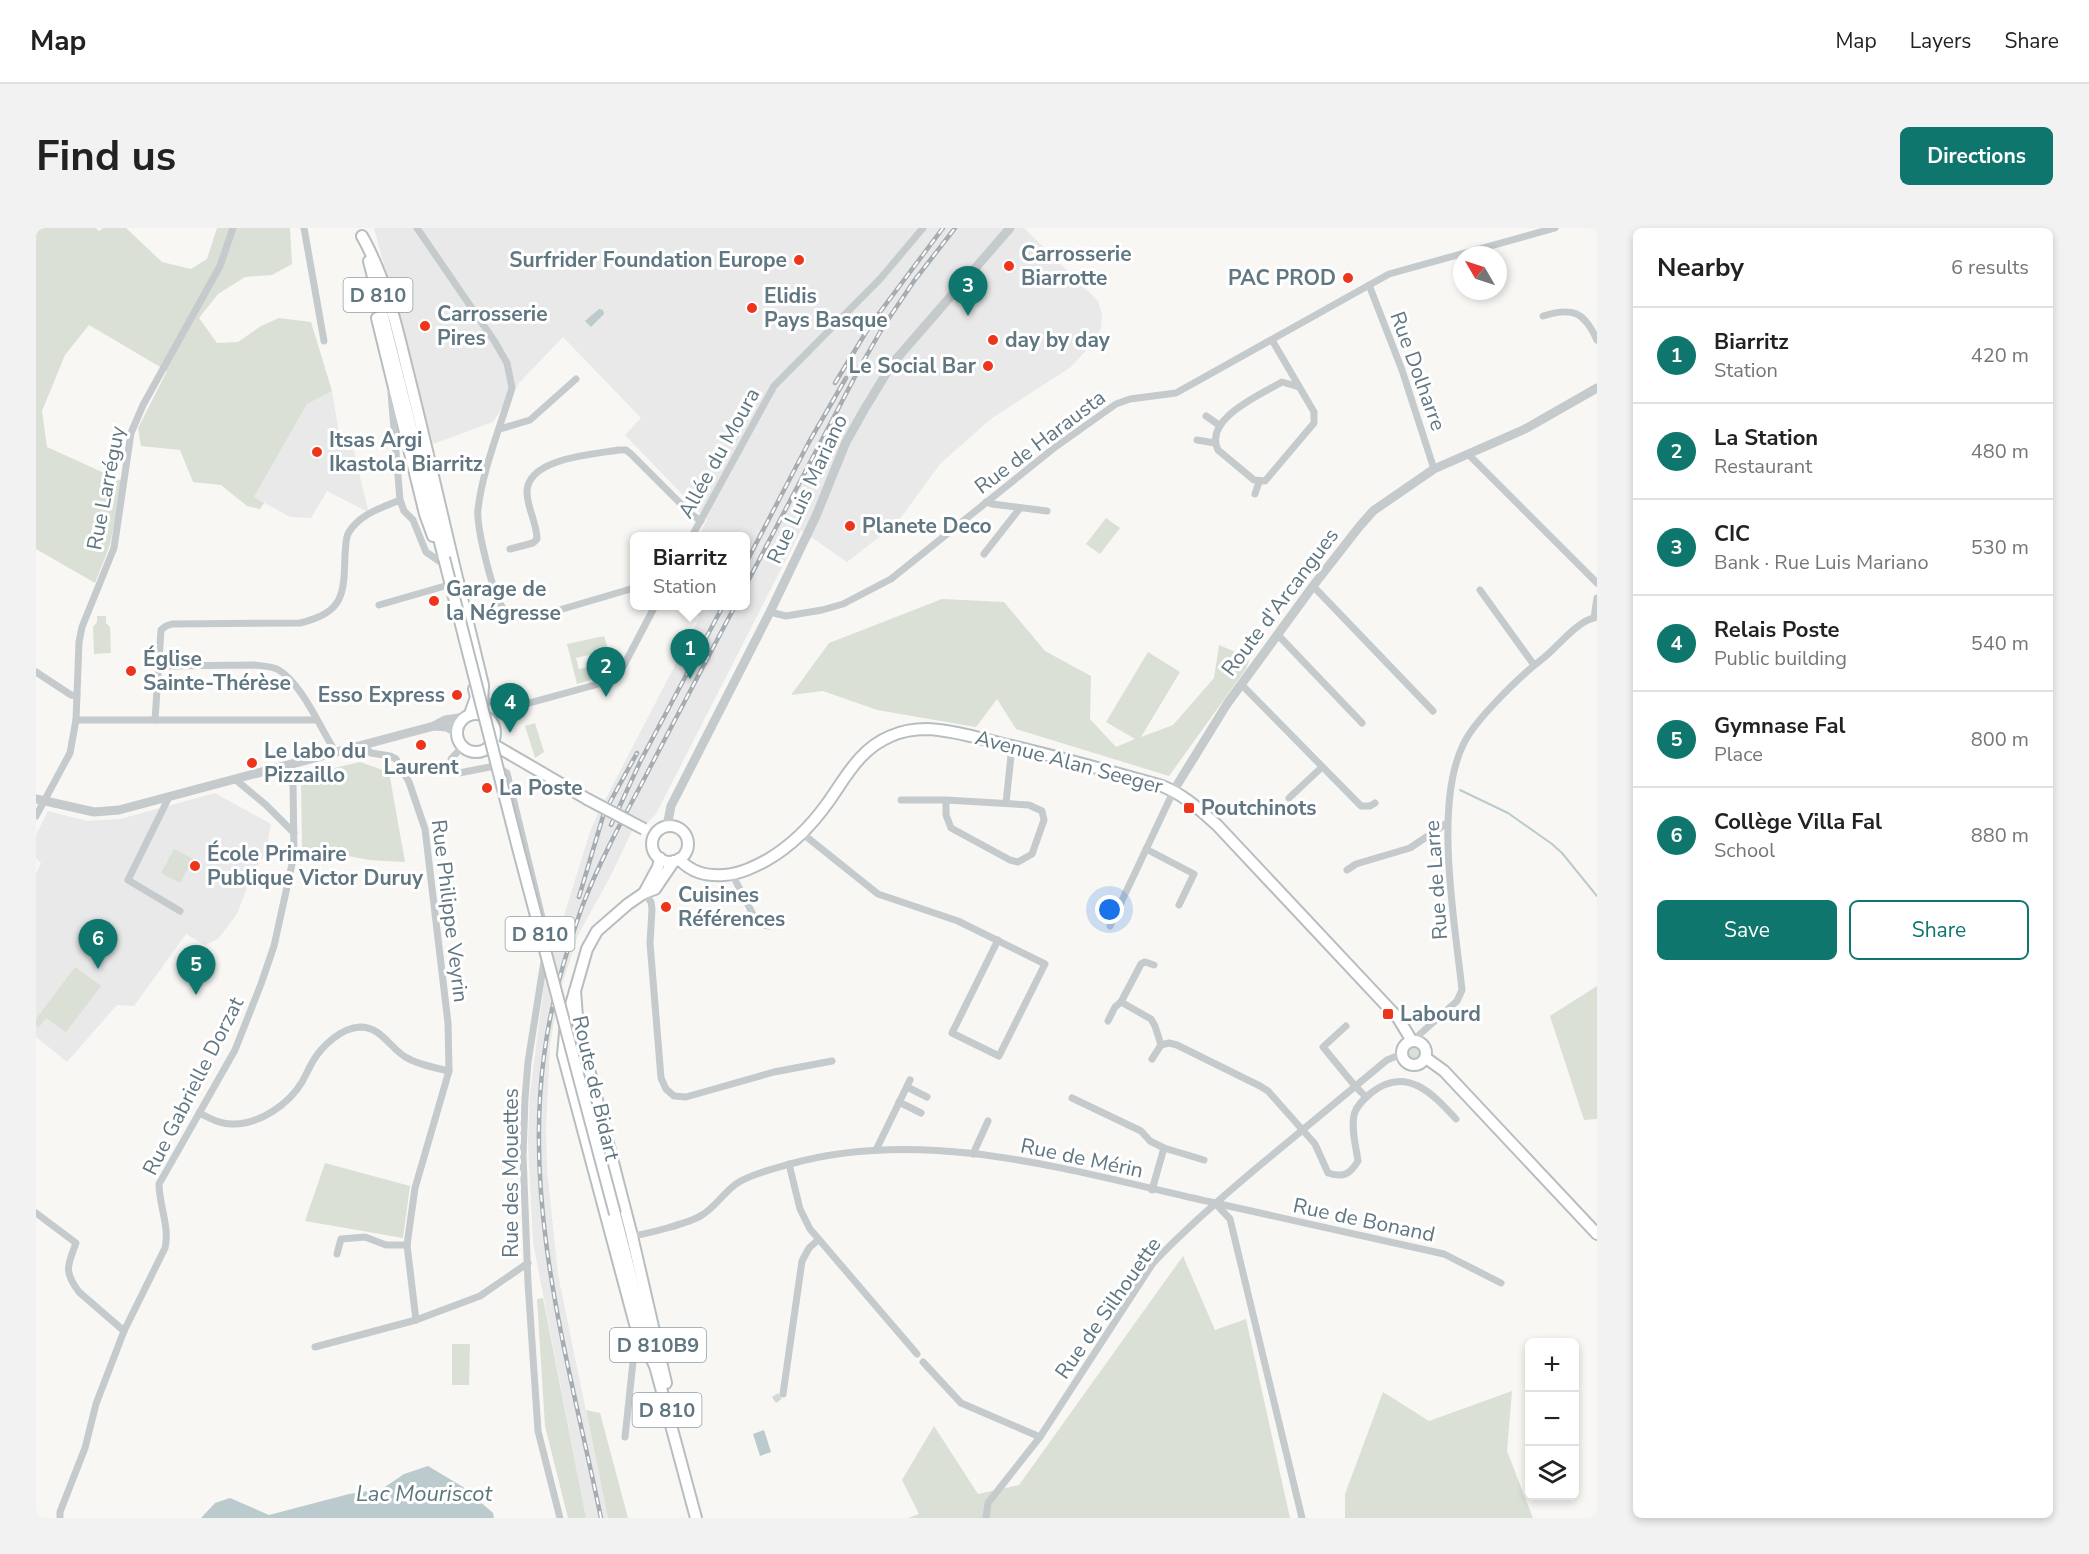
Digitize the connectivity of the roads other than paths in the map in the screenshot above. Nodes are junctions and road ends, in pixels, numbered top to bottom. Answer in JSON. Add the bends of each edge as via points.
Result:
{"nodes":[{"id":1,"x":233,"y":228,"type":"edge"},
{"id":2,"x":304,"y":228,"type":"edge"},
{"id":3,"x":417,"y":228,"type":"edge"},
{"id":4,"x":923,"y":228,"type":"edge"},
{"id":5,"x":1010,"y":228,"type":"edge"},
{"id":6,"x":1555,"y":228,"type":"edge"},
{"id":7,"x":361,"y":232,"type":"edge"},
{"id":8,"x":1369,"y":285,"type":"junction"},
{"id":9,"x":1544,"y":316,"type":"dead end"},
{"id":10,"x":1272,"y":340,"type":"junction"},
{"id":11,"x":1597,"y":340,"type":"edge"},
{"id":12,"x":324,"y":341,"type":"dead end"},
{"id":13,"x":1290,"y":370,"type":"junction"},
{"id":14,"x":389,"y":372,"type":"junction"},
{"id":15,"x":576,"y":379,"type":"dead end"},
{"id":16,"x":1282,"y":382,"type":"junction"},
{"id":17,"x":1299,"y":387,"type":"junction"},
{"id":18,"x":1597,"y":388,"type":"edge"},
{"id":19,"x":1206,"y":416,"type":"dead end"},
{"id":20,"x":1219,"y":425,"type":"junction"},
{"id":21,"x":500,"y":429,"type":"junction"},
{"id":22,"x":1197,"y":440,"type":"dead end"},
{"id":23,"x":1215,"y":443,"type":"junction"},
{"id":24,"x":1470,"y":453,"type":"junction"},
{"id":25,"x":1434,"y":468,"type":"junction"},
{"id":26,"x":1259,"y":482,"type":"junction"},
{"id":27,"x":1255,"y":494,"type":"dead end"},
{"id":28,"x":400,"y":501,"type":"junction"},
{"id":29,"x":986,"y":502,"type":"junction"},
{"id":30,"x":1020,"y":508,"type":"junction"},
{"id":31,"x":1047,"y":511,"type":"dead end"},
{"id":32,"x":700,"y":521,"type":"junction"},
{"id":33,"x":694,"y":532,"type":"edge"},
{"id":34,"x":510,"y":549,"type":"dead end"},
{"id":35,"x":984,"y":554,"type":"dead end"},
{"id":36,"x":442,"y":563,"type":"junction"},
{"id":37,"x":453,"y":584,"type":"junction"},
{"id":38,"x":1597,"y":584,"type":"edge"},
{"id":39,"x":1314,"y":586,"type":"junction"},
{"id":40,"x":630,"y":589,"type":"edge"},
{"id":41,"x":1480,"y":590,"type":"dead end"},
{"id":42,"x":1597,"y":598,"type":"edge"},
{"id":43,"x":380,"y":605,"type":"dead end"},
{"id":44,"x":653,"y":610,"type":"edge"},
{"id":45,"x":770,"y":612,"type":"junction"},
{"id":46,"x":1596,"y":622,"type":"edge"},
{"id":47,"x":1278,"y":635,"type":"junction"},
{"id":48,"x":1534,"y":665,"type":"junction"},
{"id":49,"x":159,"y":666,"type":"junction"},
{"id":50,"x":36,"y":672,"type":"edge"},
{"id":51,"x":1242,"y":685,"type":"junction"},
{"id":52,"x":76,"y":696,"type":"junction"},
{"id":53,"x":483,"y":698,"type":"junction"},
{"id":54,"x":504,"y":710,"type":"junction"},
{"id":55,"x":1433,"y":711,"type":"dead end"},
{"id":56,"x":476,"y":716,"type":"junction"},
{"id":57,"x":76,"y":720,"type":"junction"},
{"id":58,"x":155,"y":720,"type":"junction"},
{"id":59,"x":316,"y":720,"type":"junction"},
{"id":60,"x":1362,"y":723,"type":"dead end"},
{"id":61,"x":434,"y":726,"type":"junction"},
{"id":62,"x":456,"y":732,"type":"junction"},
{"id":63,"x":492,"y":743,"type":"junction"},
{"id":64,"x":363,"y":746,"type":"junction"},
{"id":65,"x":463,"y":746,"type":"junction"},
{"id":66,"x":1012,"y":746,"type":"junction"},
{"id":67,"x":334,"y":754,"type":"junction"},
{"id":68,"x":291,"y":766,"type":"junction"},
{"id":69,"x":1321,"y":768,"type":"junction"},
{"id":70,"x":236,"y":780,"type":"junction"},
{"id":71,"x":1174,"y":790,"type":"junction"},
{"id":72,"x":169,"y":797,"type":"junction"},
{"id":73,"x":1289,"y":798,"type":"dead end"},
{"id":74,"x":40,"y":800,"type":"edge"},
{"id":75,"x":901,"y":800,"type":"dead end"},
{"id":76,"x":946,"y":800,"type":"junction"},
{"id":77,"x":1375,"y":803,"type":"dead end"},
{"id":78,"x":1006,"y":804,"type":"junction"},
{"id":79,"x":292,"y":807,"type":"junction"},
{"id":80,"x":275,"y":814,"type":"junction"},
{"id":81,"x":36,"y":816,"type":"edge"},
{"id":82,"x":1447,"y":823,"type":"junction"},
{"id":83,"x":667,"y":826,"type":"junction"},
{"id":84,"x":294,"y":832,"type":"junction"},
{"id":85,"x":803,"y":834,"type":"junction"},
{"id":86,"x":655,"y":835,"type":"junction"},
{"id":87,"x":1146,"y":849,"type":"junction"},
{"id":88,"x":660,"y":858,"type":"junction"},
{"id":89,"x":676,"y":860,"type":"junction"},
{"id":90,"x":1347,"y":870,"type":"dead end"},
{"id":91,"x":732,"y":874,"type":"junction"},
{"id":92,"x":644,"y":893,"type":"junction"},
{"id":93,"x":1179,"y":904,"type":"dead end"},
{"id":94,"x":180,"y":911,"type":"dead end"},
{"id":95,"x":771,"y":915,"type":"dead end"},
{"id":96,"x":1110,"y":926,"type":"dead end"},
{"id":97,"x":998,"y":940,"type":"junction"},
{"id":98,"x":1154,"y":966,"type":"dead end"},
{"id":99,"x":575,"y":991,"type":"junction"},
{"id":100,"x":1121,"y":1002,"type":"junction"},
{"id":101,"x":1108,"y":1021,"type":"dead end"},
{"id":102,"x":1346,"y":1026,"type":"dead end"},
{"id":103,"x":1415,"y":1042,"type":"junction"},
{"id":104,"x":1161,"y":1045,"type":"junction"},
{"id":105,"x":1402,"y":1054,"type":"junction"},
{"id":106,"x":1425,"y":1058,"type":"junction"},
{"id":107,"x":1152,"y":1059,"type":"dead end"},
{"id":108,"x":832,"y":1061,"type":"dead end"},
{"id":109,"x":449,"y":1071,"type":"junction"},
{"id":110,"x":1355,"y":1086,"type":"junction"},
{"id":111,"x":927,"y":1097,"type":"dead end"},
{"id":112,"x":1366,"y":1097,"type":"junction"},
{"id":113,"x":1072,"y":1098,"type":"dead end"},
{"id":114,"x":899,"y":1102,"type":"junction"},
{"id":115,"x":199,"y":1113,"type":"junction"},
{"id":116,"x":921,"y":1113,"type":"dead end"},
{"id":117,"x":1456,"y":1119,"type":"dead end"},
{"id":118,"x":988,"y":1121,"type":"dead end"},
{"id":119,"x":1302,"y":1130,"type":"junction"},
{"id":120,"x":1164,"y":1148,"type":"junction"},
{"id":121,"x":876,"y":1150,"type":"junction"},
{"id":122,"x":973,"y":1154,"type":"junction"},
{"id":123,"x":1204,"y":1160,"type":"dead end"},
{"id":124,"x":789,"y":1164,"type":"junction"},
{"id":125,"x":1152,"y":1190,"type":"junction"},
{"id":126,"x":1215,"y":1203,"type":"junction"},
{"id":127,"x":36,"y":1213,"type":"edge"},
{"id":128,"x":1597,"y":1234,"type":"edge"},
{"id":129,"x":632,"y":1236,"type":"junction"},
{"id":130,"x":818,"y":1240,"type":"junction"},
{"id":131,"x":407,"y":1245,"type":"junction"},
{"id":132,"x":337,"y":1254,"type":"dead end"},
{"id":133,"x":528,"y":1263,"type":"junction"},
{"id":134,"x":1501,"y":1283,"type":"dead end"},
{"id":135,"x":416,"y":1320,"type":"junction"},
{"id":136,"x":124,"y":1331,"type":"junction"},
{"id":137,"x":643,"y":1340,"type":"junction"},
{"id":138,"x":315,"y":1347,"type":"dead end"},
{"id":139,"x":917,"y":1354,"type":"dead end"},
{"id":140,"x":922,"y":1362,"type":"dead end"},
{"id":141,"x":655,"y":1366,"type":"junction"},
{"id":142,"x":783,"y":1394,"type":"dead end"},
{"id":143,"x":625,"y":1437,"type":"dead end"},
{"id":144,"x":1040,"y":1437,"type":"junction"},
{"id":145,"x":680,"y":1454,"type":"junction"},
{"id":146,"x":60,"y":1518,"type":"edge"},
{"id":147,"x":560,"y":1518,"type":"edge"},
{"id":148,"x":696,"y":1518,"type":"edge"},
{"id":149,"x":986,"y":1518,"type":"edge"},
{"id":150,"x":1302,"y":1518,"type":"edge"}],
"edges":[{"from":1,"to":52,"type":"street","name":"Rue Larréguy","via":[[220,266],[131,433],[114,548],[82,627]]},
{"from":2,"to":12,"type":"street"},
{"from":3,"to":21,"type":"street","via":[[507,363],[512,388]]},
{"from":4,"to":32,"type":"street","name":"Allée du Moura","via":[[880,279],[774,386]]},
{"from":5,"to":45,"type":"street","name":"Rue Luis Mariano","via":[[892,364],[846,442]]},
{"from":6,"to":8,"type":"street","name":"Rue de Harausta","via":[[1389,274]]},
{"from":7,"to":14,"type":"main road","via":[[363,261]]},
{"from":7,"to":37,"type":"main road","via":[[375,258],[392,307],[425,439]]},
{"from":7,"to":141,"type":"main road","number":"D 810","bridge":true},
{"from":8,"to":10,"type":"street","name":"Rue de Harausta"},
{"from":8,"to":25,"type":"street","name":"Rue Dolharre"},
{"from":9,"to":11,"type":"street","via":[[1570,311],[1587,323]]},
{"from":10,"to":13,"type":"street"},
{"from":10,"to":29,"type":"street","name":"Rue de Harausta","via":[[1176,393],[1116,404]]},
{"from":13,"to":16,"type":"street"},
{"from":13,"to":17,"type":"street"},
{"from":14,"to":28,"type":"street"},
{"from":14,"to":36,"type":"main road","via":[[425,514]]},
{"from":15,"to":21,"type":"street","via":[[530,420]]},
{"from":16,"to":17,"type":"street"},
{"from":16,"to":20,"type":"street","via":[[1229,414]]},
{"from":17,"to":26,"type":"street","via":[[1314,412],[1314,423],[1266,481]]},
{"from":18,"to":24,"type":"street","name":"Route d'Arcangues","via":[[1525,429]]},
{"from":19,"to":20,"type":"street"},
{"from":20,"to":23,"type":"street"},
{"from":21,"to":40,"type":"street","via":[[478,510],[478,525],[501,606],[515,617],[532,618]]},
{"from":22,"to":23,"type":"street"},
{"from":23,"to":26,"type":"street","via":[[1218,450]]},
{"from":24,"to":25,"type":"street","name":"Route d'Arcangues"},
{"from":24,"to":38,"type":"street"},
{"from":25,"to":39,"type":"street","name":"Route d'Arcangues","via":[[1373,511]]},
{"from":26,"to":27,"type":"street"},
{"from":28,"to":36,"type":"street","via":[[426,552]]},
{"from":28,"to":49,"type":"street","via":[[363,516],[349,532],[344,588],[336,605],[320,618],[300,623],[166,626],[162,630]]},
{"from":29,"to":30,"type":"street"},
{"from":29,"to":45,"type":"street","name":"Rue de Harausta","via":[[891,579],[843,604],[786,616]]},
{"from":30,"to":31,"type":"street"},
{"from":30,"to":35,"type":"street"},
{"from":32,"to":33,"type":"street","name":"Allée du Moura"},
{"from":32,"to":34,"type":"street","via":[[631,454],[619,450],[553,462],[535,474],[526,490],[537,539]]},
{"from":36,"to":37,"type":"main road"},
{"from":37,"to":43,"type":"street"},
{"from":37,"to":53,"type":"main road","via":[[483,685]]},
{"from":37,"to":56,"type":"main road","via":[[476,697]]},
{"from":39,"to":47,"type":"street","name":"Route d'Arcangues"},
{"from":39,"to":55,"type":"street"},
{"from":41,"to":48,"type":"street"},
{"from":42,"to":46,"type":"street"},
{"from":44,"to":54,"type":"street","via":[[613,680]]},
{"from":45,"to":83,"type":"street","name":"Rue Luis Mariano","via":[[671,806]]},
{"from":46,"to":48,"type":"street","name":"Rue de Larre","via":[[1583,622]]},
{"from":47,"to":51,"type":"street","name":"Route d'Arcangues"},
{"from":47,"to":60,"type":"street"},
{"from":48,"to":82,"type":"street","name":"Rue de Larre","via":[[1478,722],[1463,743],[1454,769]]},
{"from":49,"to":58,"type":"street"},
{"from":49,"to":59,"type":"street","via":[[269,666],[285,675]]},
{"from":50,"to":52,"type":"street"},
{"from":51,"to":69,"type":"street"},
{"from":51,"to":71,"type":"street","name":"Route d'Arcangues"},
{"from":52,"to":57,"type":"street","name":"Rue Larréguy"},
{"from":53,"to":54,"type":"street"},
{"from":53,"to":56,"type":"main road"},
{"from":54,"to":56,"type":"street"},
{"from":56,"to":61,"type":"street","via":[[445,720]]},
{"from":56,"to":62,"type":"main road","via":[[459,724]]},
{"from":56,"to":63,"type":"main road","via":[[495,731]]},
{"from":57,"to":58,"type":"street"},
{"from":57,"to":74,"type":"street","name":"Rue Larréguy","via":[[70,753]]},
{"from":58,"to":59,"type":"street"},
{"from":59,"to":67,"type":"street"},
{"from":61,"to":62,"type":"street"},
{"from":61,"to":64,"type":"street"},
{"from":62,"to":65,"type":"main road"},
{"from":63,"to":65,"type":"main road","via":[[478,751]]},
{"from":63,"to":86,"type":"main road","bridge":true},
{"from":64,"to":67,"type":"street"},
{"from":64,"to":109,"type":"street","name":"Rue Philippe Veyrin","via":[[371,753],[396,759],[409,782],[425,829],[448,1023]]},
{"from":65,"to":133,"type":"street","name":"Rue des Mouettes","via":[[451,759],[459,773],[495,766],[507,773],[548,939],[525,1099],[523,1155]]},
{"from":66,"to":71,"type":"main road","name":"Avenue Alan Seeger"},
{"from":66,"to":78,"type":"street"},
{"from":66,"to":85,"type":"main road","name":"Avenue Alan Seeger","via":[[942,730],[906,731],[891,736],[853,764]]},
{"from":67,"to":68,"type":"street"},
{"from":68,"to":70,"type":"street"},
{"from":68,"to":79,"type":"street","name":"Rue Gabrielle Dorzat"},
{"from":69,"to":73,"type":"street"},
{"from":69,"to":77,"type":"street","via":[[1361,806]]},
{"from":70,"to":72,"type":"street"},
{"from":70,"to":80,"type":"street"},
{"from":71,"to":87,"type":"street"},
{"from":71,"to":103,"type":"main road","name":"Avenue Alan Seeger","via":[[1217,825],[1398,1018]]},
{"from":72,"to":74,"type":"street","via":[[106,812]]},
{"from":72,"to":94,"type":"street","via":[[128,880]]},
{"from":74,"to":81,"type":"street","name":"Rue Larréguy"},
{"from":75,"to":76,"type":"street"},
{"from":76,"to":78,"type":"street"},
{"from":76,"to":78,"type":"street","via":[[951,828],[1018,862],[1032,854],[1044,820],[1042,811],[1029,805]]},
{"from":79,"to":80,"type":"street"},
{"from":79,"to":84,"type":"street","name":"Rue Gabrielle Dorzat"},
{"from":80,"to":84,"type":"street"},
{"from":82,"to":90,"type":"street","via":[[1410,848]]},
{"from":82,"to":103,"type":"street","name":"Rue de Larre","via":[[1462,990],[1458,1001]]},
{"from":83,"to":86,"type":"main road"},
{"from":83,"to":89,"type":"main road","via":[[679,828],[687,838],[687,850]]},
{"from":84,"to":115,"type":"street","name":"Rue Gabrielle Dorzat","via":[[291,875],[274,946],[235,1050]]},
{"from":85,"to":91,"type":"main road","name":"Avenue Alan Seeger","via":[[776,855]]},
{"from":85,"to":97,"type":"street","via":[[878,894],[958,921]]},
{"from":86,"to":88,"type":"main road","via":[[653,845]]},
{"from":87,"to":93,"type":"street","via":[[1194,874]]},
{"from":87,"to":96,"type":"street"},
{"from":88,"to":89,"type":"main road"},
{"from":88,"to":92,"type":"main road","name":"Route de Bidart"},
{"from":89,"to":91,"type":"main road","name":"Avenue Alan Seeger","via":[[703,874]]},
{"from":89,"to":92,"type":"main road","name":"Route de Bidart","number":"D 810B9","via":[[655,889]]},
{"from":91,"to":95,"type":"street","via":[[758,924],[769,926]]},
{"from":92,"to":99,"type":"main road","name":"Route de Bidart","number":"D 810B9","via":[[613,915],[593,936]]},
{"from":92,"to":108,"type":"street","via":[[652,909],[650,943],[661,1078],[666,1089],[674,1096],[687,1097],[774,1072]]},
{"from":97,"to":97,"type":"street","via":[[1045,964],[999,1056],[952,1033]]},
{"from":98,"to":100,"type":"street","via":[[1141,964]]},
{"from":99,"to":129,"type":"main road","name":"Route de Bidart","number":"D 810B9","via":[[584,1050]]},
{"from":99,"to":137,"type":"main road","via":[[566,1022],[563,1055],[620,1272]]},
{"from":100,"to":101,"type":"street"},
{"from":100,"to":104,"type":"street","via":[[1151,1019]]},
{"from":102,"to":110,"type":"street","via":[[1323,1047]]},
{"from":103,"to":105,"type":"main road","via":[[1406,1045]]},
{"from":103,"to":106,"type":"main road","via":[[1424,1047]]},
{"from":104,"to":107,"type":"street"},
{"from":104,"to":119,"type":"street","via":[[1177,1044],[1260,1086]]},
{"from":105,"to":106,"type":"main road","via":[[1405,1062],[1412,1065]]},
{"from":105,"to":110,"type":"street","name":"Rue de Silhouette","via":[[1387,1060]]},
{"from":106,"to":128,"type":"main road","via":[[1444,1071]]},
{"from":109,"to":115,"type":"street","via":[[406,1058],[377,1032],[359,1027],[337,1035],[313,1061],[292,1094],[264,1116],[233,1124]]},
{"from":109,"to":131,"type":"street","name":"Rue Philippe Veyrin","via":[[415,1188]]},
{"from":110,"to":112,"type":"street"},
{"from":110,"to":119,"type":"street","name":"Rue de Silhouette"},
{"from":111,"to":114,"type":"street","via":[[908,1084]]},
{"from":112,"to":117,"type":"street","via":[[1378,1087],[1398,1081],[1417,1085],[1434,1095]]},
{"from":112,"to":119,"type":"street","via":[[1354,1112],[1358,1161],[1352,1171],[1338,1176],[1328,1173],[1315,1144]]},
{"from":113,"to":120,"type":"street","via":[[1141,1131]]},
{"from":114,"to":116,"type":"street"},
{"from":114,"to":121,"type":"street"},
{"from":115,"to":136,"type":"street","name":"Rue Gabrielle Dorzat","via":[[159,1184],[165,1248]]},
{"from":118,"to":122,"type":"street"},
{"from":119,"to":126,"type":"street","name":"Rue de Silhouette"},
{"from":120,"to":123,"type":"street"},
{"from":120,"to":125,"type":"street"},
{"from":121,"to":122,"type":"street","name":"Rue de Mérin","via":[[940,1149]]},
{"from":121,"to":124,"type":"street","name":"Rue de Mérin"},
{"from":122,"to":125,"type":"street","name":"Rue de Mérin"},
{"from":124,"to":129,"type":"street","name":"Rue de Mérin","via":[[738,1182],[702,1215]]},
{"from":124,"to":130,"type":"street","via":[[800,1209]]},
{"from":125,"to":126,"type":"street","name":"Rue de Mérin"},
{"from":126,"to":134,"type":"street","name":"Rue de Bonand","via":[[1444,1254]]},
{"from":126,"to":144,"type":"street","name":"Rue de Silhouette","via":[[1153,1263]]},
{"from":126,"to":150,"type":"street","via":[[1230,1219]]},
{"from":127,"to":136,"type":"street","via":[[76,1243],[67,1267],[73,1284]]},
{"from":129,"to":145,"type":"main road","number":"D 810B9"},
{"from":130,"to":139,"type":"street"},
{"from":130,"to":142,"type":"street","via":[[802,1261]]},
{"from":131,"to":132,"type":"street","via":[[386,1245],[365,1237],[341,1239]]},
{"from":131,"to":135,"type":"street","name":"Rue Philippe Veyrin"},
{"from":133,"to":135,"type":"street","via":[[480,1296]]},
{"from":133,"to":147,"type":"street","name":"Rue des Mouettes","via":[[538,1431]]},
{"from":135,"to":138,"type":"street"},
{"from":136,"to":146,"type":"street","name":"Rue Gabrielle Dorzat"},
{"from":137,"to":141,"type":"main road"},
{"from":137,"to":143,"type":"street","via":[[633,1362]]},
{"from":140,"to":144,"type":"street","via":[[961,1403]]},
{"from":141,"to":145,"type":"main road","number":"D 810"},
{"from":144,"to":149,"type":"street","name":"Rue de Silhouette","via":[[988,1503]]},
{"from":145,"to":148,"type":"main road","number":"D 810"}]}
